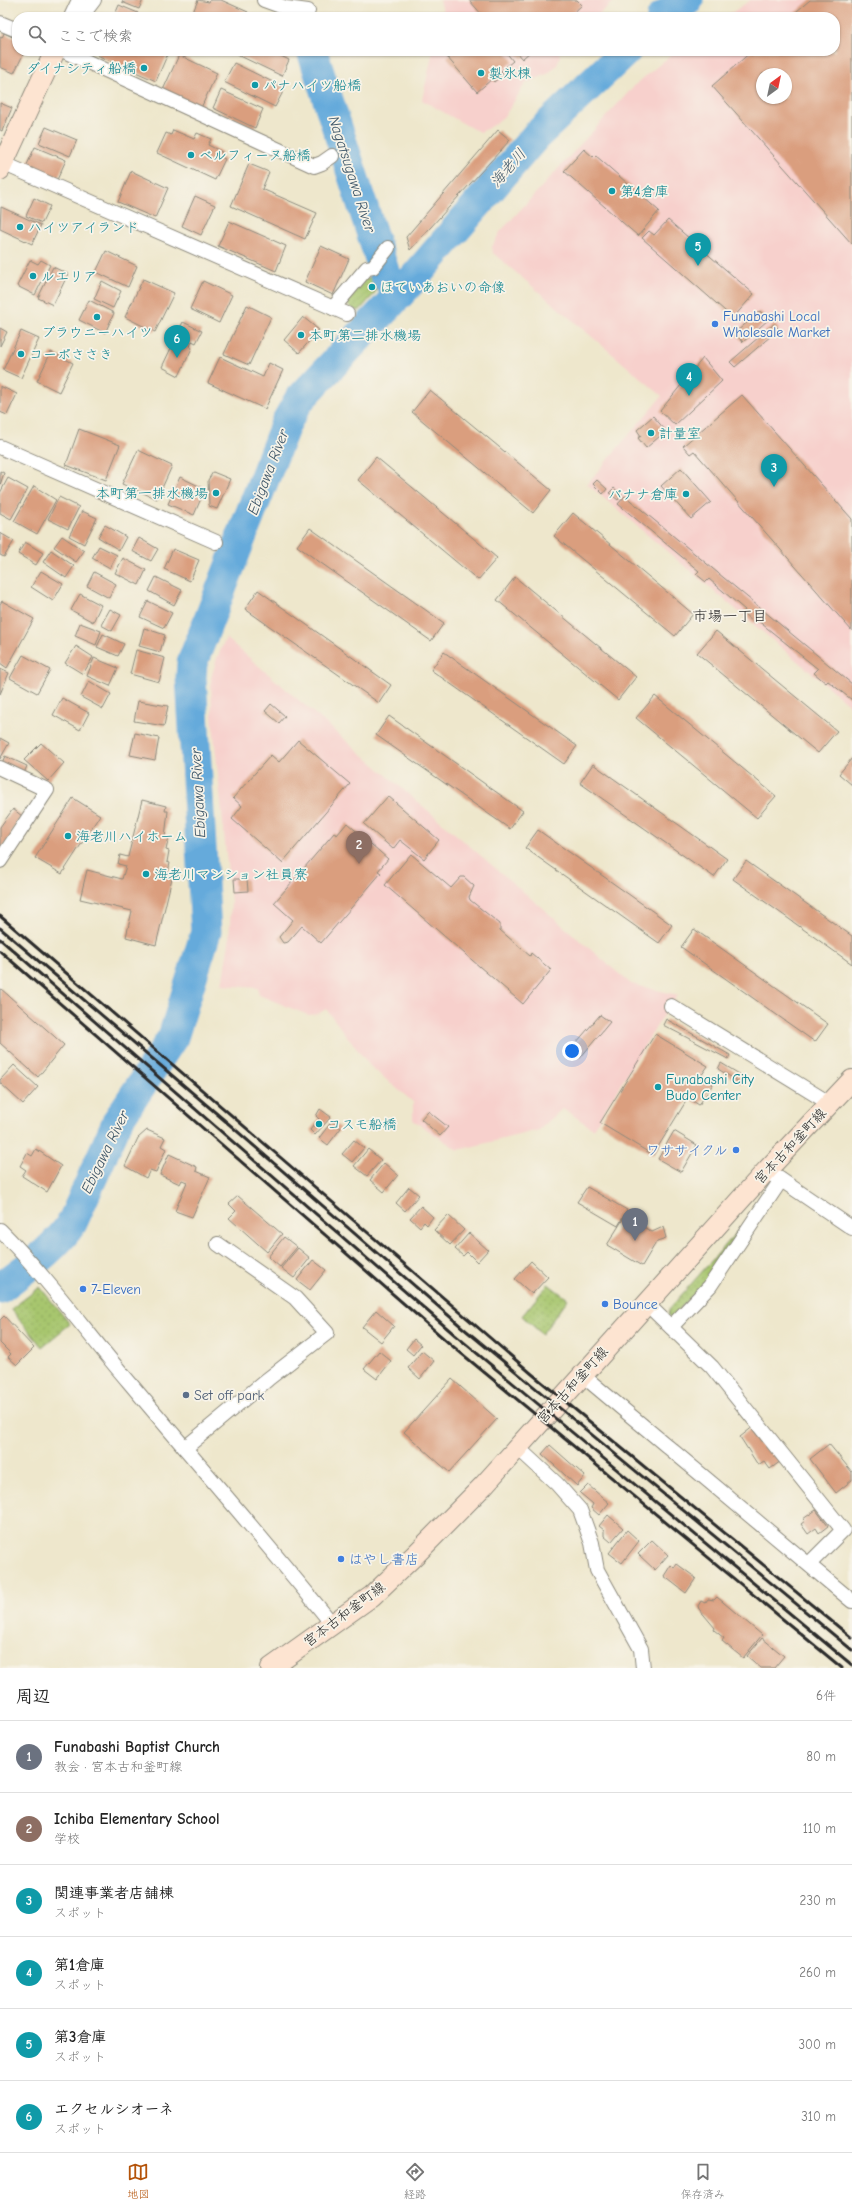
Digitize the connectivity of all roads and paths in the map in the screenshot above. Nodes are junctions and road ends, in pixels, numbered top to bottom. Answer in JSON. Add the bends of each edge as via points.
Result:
{"nodes":[{"id":1,"x":79,"y":0,"type":"edge"},
{"id":2,"x":94,"y":0,"type":"edge"},
{"id":3,"x":264,"y":0,"type":"edge"},
{"id":4,"x":308,"y":11,"type":"dead end"},
{"id":5,"x":73,"y":12,"type":"edge"},
{"id":6,"x":85,"y":12,"type":"edge"},
{"id":7,"x":0,"y":23,"type":"edge"},
{"id":8,"x":12,"y":28,"type":"edge"},
{"id":9,"x":53,"y":56,"type":"edge"},
{"id":10,"x":75,"y":56,"type":"edge"},
{"id":11,"x":332,"y":156,"type":"dead end"},
{"id":12,"x":1,"y":165,"type":"edge"},
{"id":13,"x":387,"y":250,"type":"dead end"},
{"id":14,"x":333,"y":308,"type":"junction"},
{"id":15,"x":347,"y":314,"type":"dead end"},
{"id":16,"x":0,"y":447,"type":"edge"},
{"id":17,"x":216,"y":542,"type":"dead end"},
{"id":18,"x":0,"y":768,"type":"edge"},
{"id":19,"x":0,"y":861,"type":"edge"},
{"id":20,"x":671,"y":1006,"type":"dead end"},
{"id":21,"x":852,"y":1080,"type":"edge"},
{"id":22,"x":829,"y":1103,"type":"junction"},
{"id":23,"x":774,"y":1175,"type":"junction"},
{"id":24,"x":852,"y":1228,"type":"edge"},
{"id":25,"x":0,"y":1230,"type":"edge"},
{"id":26,"x":218,"y":1244,"type":"dead end"},
{"id":27,"x":646,"y":1303,"type":"junction"},
{"id":28,"x":671,"y":1327,"type":"junction"},
{"id":29,"x":581,"y":1374,"type":"junction"},
{"id":30,"x":517,"y":1447,"type":"junction"},
{"id":31,"x":185,"y":1448,"type":"junction"},
{"id":32,"x":809,"y":1564,"type":"junction"},
{"id":33,"x":852,"y":1601,"type":"edge"},
{"id":34,"x":333,"y":1625,"type":"junction"},
{"id":35,"x":271,"y":1668,"type":"edge"},
{"id":36,"x":643,"y":1668,"type":"edge"}],
"edges":[{"from":1,"to":5,"type":"street"},
{"from":2,"to":6,"type":"street"},
{"from":3,"to":4,"type":"street","via":[[291,9]]},
{"from":7,"to":8,"type":"street"},
{"from":9,"to":12,"type":"street"},
{"from":10,"to":11,"type":"street","via":[[314,166]]},
{"from":12,"to":14,"type":"street"},
{"from":13,"to":14,"type":"street","via":[[373,267],[367,268]]},
{"from":14,"to":15,"type":"street"},
{"from":16,"to":17,"type":"street"},
{"from":18,"to":19,"type":"street","via":[[47,790]]},
{"from":20,"to":22,"type":"street"},
{"from":21,"to":22,"type":"street","name":"宮本古和釜町線"},
{"from":22,"to":23,"type":"street","name":"宮本古和釜町線"},
{"from":23,"to":24,"type":"street"},
{"from":23,"to":27,"type":"street","name":"宮本古和釜町線"},
{"from":23,"to":28,"type":"street","via":[[710,1286]]},
{"from":25,"to":31,"type":"street"},
{"from":26,"to":31,"type":"street","via":[[295,1298],[327,1333]]},
{"from":27,"to":28,"type":"street"},
{"from":27,"to":29,"type":"street","name":"宮本古和釜町線"},
{"from":28,"to":32,"type":"street","via":[[712,1367],[844,1530]]},
{"from":29,"to":30,"type":"street","name":"宮本古和釜町線"},
{"from":29,"to":32,"type":"street"},
{"from":30,"to":34,"type":"street","name":"宮本古和釜町線","via":[[416,1554],[372,1596]]},
{"from":30,"to":36,"type":"street","via":[[557,1484],[580,1510],[592,1543],[597,1570],[641,1649]]},
{"from":31,"to":34,"type":"street","via":[[273,1550]]},
{"from":32,"to":33,"type":"street"},
{"from":34,"to":35,"type":"street","name":"宮本古和釜町線"}]}
